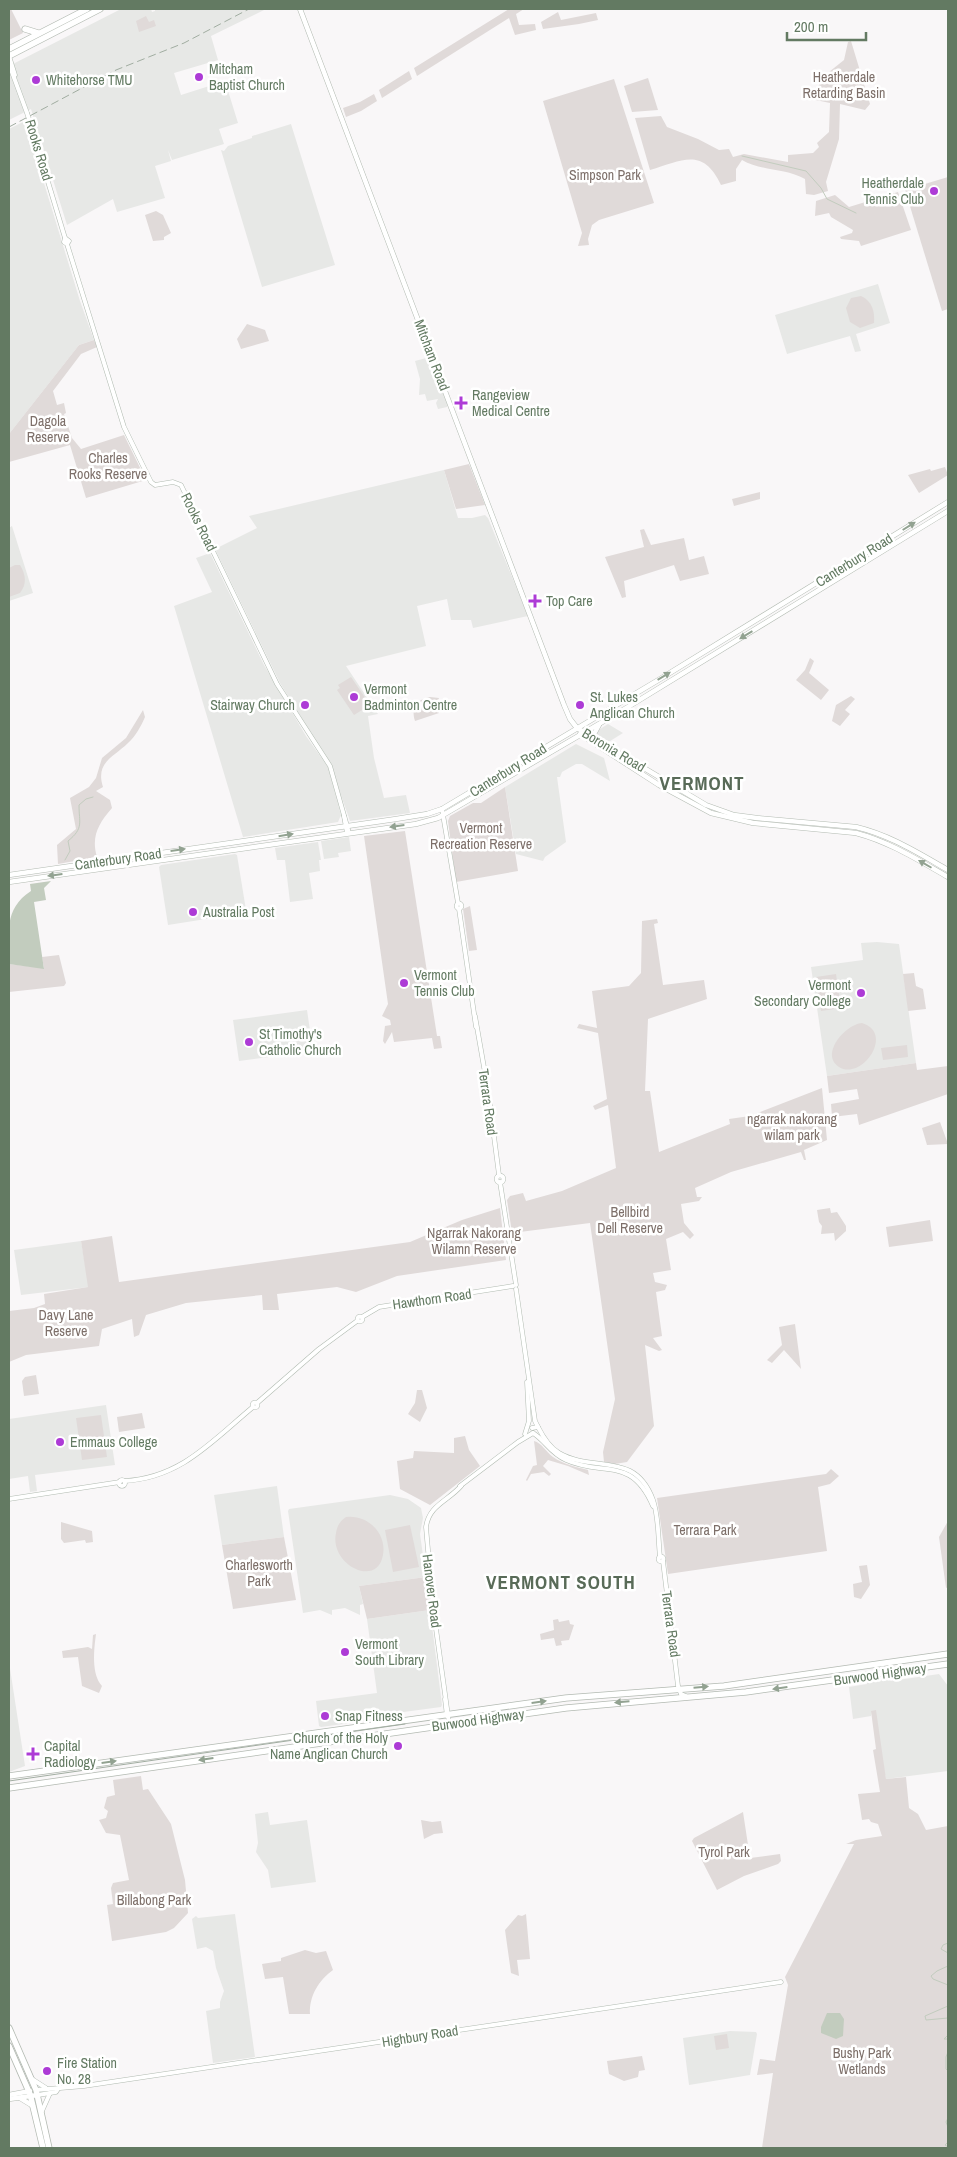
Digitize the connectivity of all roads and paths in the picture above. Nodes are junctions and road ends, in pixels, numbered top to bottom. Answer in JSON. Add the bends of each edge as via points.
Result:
{"nodes":[{"id":1,"x":87,"y":9,"type":"edge"},
{"id":2,"x":100,"y":9,"type":"edge"},
{"id":3,"x":300,"y":9,"type":"edge"},
{"id":4,"x":25,"y":29,"type":"dead end"},
{"id":5,"x":38,"y":34,"type":"junction"},
{"id":6,"x":9,"y":49,"type":"edge"},
{"id":7,"x":18,"y":51,"type":"junction"},
{"id":8,"x":9,"y":56,"type":"edge"},
{"id":9,"x":10,"y":66,"type":"edge"},
{"id":10,"x":948,"y":502,"type":"edge"},
{"id":11,"x":948,"y":511,"type":"edge"},
{"id":12,"x":808,"y":589,"type":"junction"},
{"id":13,"x":812,"y":595,"type":"junction"},
{"id":14,"x":600,"y":724,"type":"junction"},
{"id":15,"x":577,"y":728,"type":"junction"},
{"id":16,"x":582,"y":733,"type":"junction"},
{"id":17,"x":596,"y":740,"type":"junction"},
{"id":18,"x":687,"y":798,"type":"junction"},
{"id":19,"x":442,"y":809,"type":"junction"},
{"id":20,"x":444,"y":816,"type":"junction"},
{"id":21,"x":438,"y":818,"type":"junction"},
{"id":22,"x":347,"y":826,"type":"junction"},
{"id":23,"x":446,"y":826,"type":"junction"},
{"id":24,"x":808,"y":826,"type":"junction"},
{"id":25,"x":348,"y":833,"type":"junction"},
{"id":26,"x":207,"y":846,"type":"junction"},
{"id":27,"x":200,"y":847,"type":"junction"},
{"id":28,"x":207,"y":853,"type":"junction"},
{"id":29,"x":948,"y":870,"type":"edge"},
{"id":30,"x":9,"y":875,"type":"edge"},
{"id":31,"x":948,"y":878,"type":"edge"},
{"id":32,"x":9,"y":882,"type":"edge"},
{"id":33,"x":514,"y":1287,"type":"junction"},
{"id":34,"x":526,"y":1365,"type":"junction"},
{"id":35,"x":529,"y":1408,"type":"junction"},
{"id":36,"x":536,"y":1428,"type":"junction"},
{"id":37,"x":525,"y":1434,"type":"junction"},
{"id":38,"x":534,"y":1434,"type":"junction"},
{"id":39,"x":518,"y":1442,"type":"junction"},
{"id":40,"x":592,"y":1464,"type":"junction"},
{"id":41,"x":9,"y":1499,"type":"edge"},
{"id":42,"x":948,"y":1654,"type":"edge"},
{"id":43,"x":948,"y":1664,"type":"edge"},
{"id":44,"x":680,"y":1685,"type":"junction"},
{"id":45,"x":670,"y":1690,"type":"junction"},
{"id":46,"x":688,"y":1697,"type":"junction"},
{"id":47,"x":670,"y":1699,"type":"junction"},
{"id":48,"x":447,"y":1711,"type":"junction"},
{"id":49,"x":449,"y":1723,"type":"junction"},
{"id":50,"x":343,"y":1729,"type":"junction"},
{"id":51,"x":364,"y":1736,"type":"junction"},
{"id":52,"x":190,"y":1751,"type":"junction"},
{"id":53,"x":233,"y":1756,"type":"junction"},
{"id":54,"x":80,"y":1766,"type":"junction"},
{"id":55,"x":102,"y":1774,"type":"junction"},
{"id":56,"x":9,"y":1776,"type":"edge"},
{"id":57,"x":9,"y":1788,"type":"edge"},
{"id":58,"x":781,"y":1982,"type":"dead end"},
{"id":59,"x":9,"y":2028,"type":"edge"},
{"id":60,"x":9,"y":2046,"type":"edge"},
{"id":61,"x":32,"y":2079,"type":"junction"},
{"id":62,"x":26,"y":2083,"type":"junction"},
{"id":63,"x":49,"y":2091,"type":"junction"},
{"id":64,"x":37,"y":2093,"type":"junction"},
{"id":65,"x":30,"y":2094,"type":"junction"},
{"id":66,"x":9,"y":2095,"type":"edge"},
{"id":67,"x":18,"y":2096,"type":"junction"},
{"id":68,"x":9,"y":2099,"type":"edge"},
{"id":69,"x":33,"y":2106,"type":"junction"},
{"id":70,"x":42,"y":2111,"type":"junction"},
{"id":71,"x":43,"y":2148,"type":"edge"},
{"id":72,"x":49,"y":2148,"type":"edge"}],
"edges":[{"from":1,"to":5,"type":"highway"},
{"from":2,"to":7,"type":"highway"},
{"from":3,"to":15,"type":"main road","name":"Mitcham Road","via":[[564,705]]},
{"from":4,"to":5,"type":"highway"},
{"from":5,"to":6,"type":"highway"},
{"from":7,"to":8,"type":"highway"},
{"from":7,"to":9,"type":"main road"},
{"from":8,"to":9,"type":"main road","name":"Rooks Road"},
{"from":9,"to":22,"type":"main road","name":"Rooks Road","bridge":true,"via":[[30,119],[64,242],[129,437],[154,485],[173,482],[181,485],[278,684],[330,766]]},
{"from":12,"to":10,"type":"main road","name":"Canterbury Road","one_way":true},
{"from":11,"to":13,"type":"main road","name":"Canterbury Road"},
{"from":12,"to":13,"type":"main road"},
{"from":15,"to":12,"type":"main road","name":"Canterbury Road","one_way":true},
{"from":13,"to":14,"type":"main road","name":"Canterbury Road","one_way":true},
{"from":14,"to":16,"type":"main road","name":"Canterbury Road"},
{"from":14,"to":17,"type":"main road","via":[[594,734]]},
{"from":15,"to":16,"type":"main road","name":"Boronia Road"},
{"from":15,"to":19,"type":"main road","name":"Canterbury Road"},
{"from":16,"to":17,"type":"main road","name":"Boronia Road"},
{"from":16,"to":18,"type":"main road","name":"Boronia Road","via":[[658,785]]},
{"from":16,"to":20,"type":"main road","name":"Canterbury Road"},
{"from":17,"to":18,"type":"main road","name":"Boronia Road"},
{"from":18,"to":24,"type":"main road","name":"Boronia Road","via":[[734,814]]},
{"from":19,"to":20,"type":"main road"},
{"from":19,"to":22,"type":"main road","name":"Canterbury Road"},
{"from":20,"to":21,"type":"main road","name":"Canterbury Road"},
{"from":20,"to":23,"type":"main road"},
{"from":21,"to":23,"type":"main road"},
{"from":21,"to":25,"type":"main road","name":"Canterbury Road","one_way":true},
{"from":22,"to":25,"type":"main road","name":"Rooks Road"},
{"from":26,"to":22,"type":"main road","name":"Canterbury Road","one_way":true},
{"from":23,"to":33,"type":"main road","name":"Terrara Road","via":[[458,903],[461,905],[499,1175],[503,1177],[500,1182]]},
{"from":24,"to":29,"type":"main road","name":"Boronia Road","via":[[856,827],[884,835]]},
{"from":31,"to":24,"type":"main road","name":"Boronia Road","one_way":true,"via":[[884,841]]},
{"from":25,"to":28,"type":"main road","name":"Canterbury Road"},
{"from":26,"to":27,"type":"main road","name":"Canterbury Road"},
{"from":26,"to":28,"type":"main road"},
{"from":27,"to":28,"type":"main road"},
{"from":30,"to":27,"type":"main road","name":"Canterbury Road","one_way":true},
{"from":28,"to":32,"type":"main road","name":"Canterbury Road","one_way":true},
{"from":33,"to":34,"type":"main road","name":"Terrara Road"},
{"from":33,"to":41,"type":"main road","name":"Hawthorn Road","via":[[372,1310],[319,1349],[181,1466],[162,1475],[123,1484]]},
{"from":34,"to":35,"type":"main road","name":"Terrara Road"},
{"from":34,"to":36,"type":"main road","name":"Terrara Road"},
{"from":35,"to":36,"type":"main road","name":"Terrara Road"},
{"from":35,"to":37,"type":"main road","name":"Terrara Road","via":[[529,1425]]},
{"from":36,"to":37,"type":"main road","name":"Hanover Road"},
{"from":36,"to":38,"type":"main road"},
{"from":36,"to":40,"type":"main road","name":"Terrara Road","via":[[558,1452]]},
{"from":37,"to":39,"type":"main road","name":"Hanover Road"},
{"from":38,"to":39,"type":"main road","name":"Hanover Road"},
{"from":38,"to":40,"type":"main road","name":"Terrara Road","via":[[561,1458],[575,1464]]},
{"from":39,"to":48,"type":"main road","name":"Hanover Road","via":[[432,1511],[426,1527]]},
{"from":40,"to":44,"type":"main road","name":"Terrara Road","via":[[628,1475],[647,1494],[654,1510]]},
{"from":44,"to":42,"type":"highway","name":"Burwood Highway","one_way":true,"via":[[763,1681]]},
{"from":43,"to":46,"type":"highway","name":"Burwood Highway","one_way":true},
{"from":44,"to":45,"type":"highway","name":"Burwood Highway"},
{"from":44,"to":46,"type":"main road","via":[[681,1694]]},
{"from":45,"to":47,"type":"highway"},
{"from":48,"to":45,"type":"highway","name":"Burwood Highway","one_way":true,"via":[[456,1713],[566,1698]]},
{"from":46,"to":47,"type":"highway","name":"Burwood Highway"},
{"from":47,"to":49,"type":"highway","name":"Burwood Highway","one_way":true},
{"from":48,"to":49,"type":"main road","name":"Hanover Road"},
{"from":48,"to":50,"type":"highway","name":"Burwood Highway","via":[[437,1716]]},
{"from":49,"to":51,"type":"highway","name":"Burwood Highway"},
{"from":50,"to":51,"type":"highway","via":[[347,1735]]},
{"from":50,"to":52,"type":"highway","name":"Burwood Highway"},
{"from":51,"to":53,"type":"highway","name":"Burwood Highway"},
{"from":52,"to":53,"type":"highway","via":[[200,1753],[229,1749]]},
{"from":54,"to":52,"type":"highway","name":"Burwood Highway","one_way":true},
{"from":53,"to":55,"type":"highway","name":"Burwood Highway","one_way":true},
{"from":54,"to":55,"type":"highway","via":[[83,1772],[99,1771]]},
{"from":54,"to":56,"type":"highway","name":"Burwood Highway"},
{"from":55,"to":57,"type":"highway","name":"Burwood Highway"},
{"from":58,"to":63,"type":"main road","name":"Highbury Road"},
{"from":59,"to":61,"type":"highway"},
{"from":60,"to":62,"type":"highway"},
{"from":61,"to":63,"type":"main road"},
{"from":61,"to":64,"type":"highway"},
{"from":62,"to":65,"type":"highway"},
{"from":62,"to":67,"type":"main road"},
{"from":63,"to":64,"type":"main road","name":"Highbury Road"},
{"from":63,"to":70,"type":"main road"},
{"from":64,"to":65,"type":"main road","name":"Highbury Road"},
{"from":64,"to":70,"type":"highway"},
{"from":65,"to":67,"type":"main road","name":"Highbury Road"},
{"from":65,"to":69,"type":"highway"},
{"from":66,"to":67,"type":"main road","name":"Highbury Road"},
{"from":67,"to":68,"type":"main road","name":"Highbury Road"},
{"from":67,"to":69,"type":"main road"},
{"from":69,"to":71,"type":"highway"},
{"from":70,"to":72,"type":"highway"}]}
